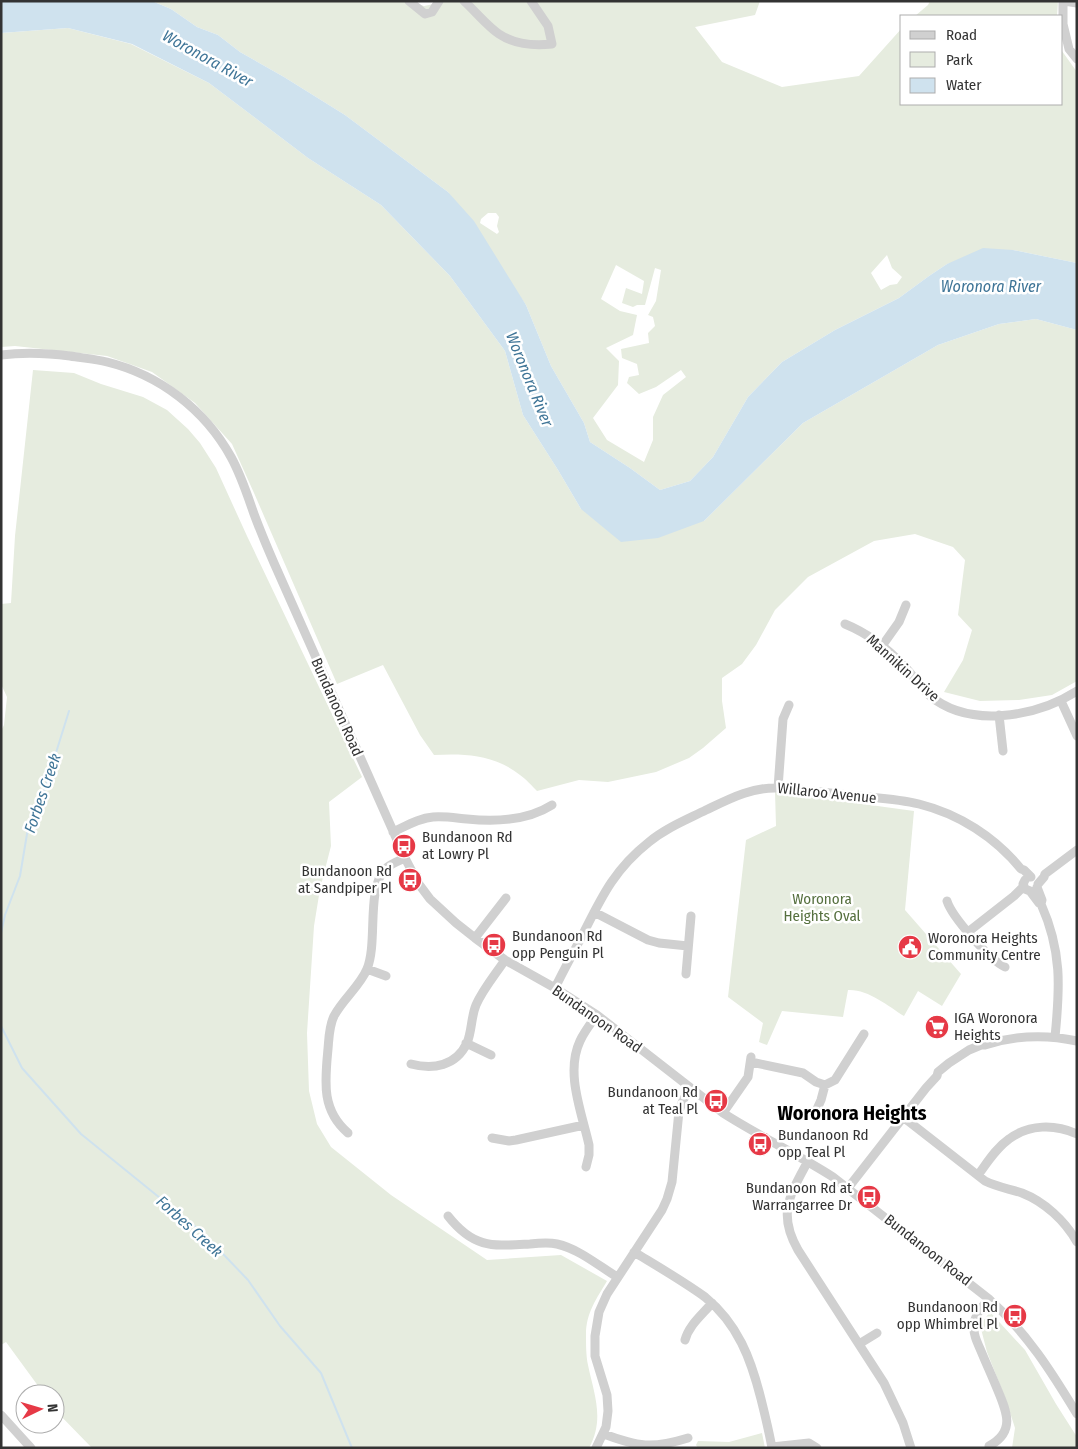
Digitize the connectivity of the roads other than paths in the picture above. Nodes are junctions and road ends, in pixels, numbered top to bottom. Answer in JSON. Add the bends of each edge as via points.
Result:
{"nodes":[{"id":1,"x":408,"y":1,"type":"edge"},
{"id":2,"x":439,"y":1,"type":"edge"},
{"id":3,"x":464,"y":1,"type":"edge"},
{"id":4,"x":531,"y":1,"type":"edge"},
{"id":5,"x":1064,"y":1,"type":"edge"},
{"id":6,"x":1077,"y":4,"type":"edge"},
{"id":7,"x":1077,"y":59,"type":"edge"},
{"id":8,"x":1,"y":355,"type":"edge"},
{"id":9,"x":906,"y":605,"type":"dead end"},
{"id":10,"x":844,"y":624,"type":"dead end"},
{"id":11,"x":882,"y":646,"type":"junction"},
{"id":12,"x":1077,"y":691,"type":"edge"},
{"id":13,"x":1060,"y":701,"type":"junction"},
{"id":14,"x":789,"y":705,"type":"dead end"},
{"id":15,"x":999,"y":715,"type":"junction"},
{"id":16,"x":1077,"y":736,"type":"edge"},
{"id":17,"x":1002,"y":751,"type":"dead end"},
{"id":18,"x":778,"y":788,"type":"junction"},
{"id":19,"x":552,"y":805,"type":"dead end"},
{"id":20,"x":393,"y":832,"type":"junction"},
{"id":21,"x":1077,"y":850,"type":"edge"},
{"id":22,"x":405,"y":858,"type":"junction"},
{"id":23,"x":1031,"y":884,"type":"junction"},
{"id":24,"x":506,"y":898,"type":"dead end"},
{"id":25,"x":946,"y":901,"type":"dead end"},
{"id":26,"x":594,"y":912,"type":"junction"},
{"id":27,"x":691,"y":916,"type":"dead end"},
{"id":28,"x":968,"y":932,"type":"junction"},
{"id":29,"x":475,"y":938,"type":"junction"},
{"id":30,"x":688,"y":946,"type":"junction"},
{"id":31,"x":505,"y":960,"type":"junction"},
{"id":32,"x":1005,"y":967,"type":"dead end"},
{"id":33,"x":367,"y":969,"type":"junction"},
{"id":34,"x":686,"y":974,"type":"dead end"},
{"id":35,"x":386,"y":976,"type":"dead end"},
{"id":36,"x":555,"y":988,"type":"junction"},
{"id":37,"x":596,"y":1015,"type":"junction"},
{"id":38,"x":864,"y":1034,"type":"dead end"},
{"id":39,"x":1055,"y":1037,"type":"junction"},
{"id":40,"x":1077,"y":1042,"type":"edge"},
{"id":41,"x":466,"y":1043,"type":"junction"},
{"id":42,"x":491,"y":1055,"type":"dead end"},
{"id":43,"x":411,"y":1064,"type":"dead end"},
{"id":44,"x":825,"y":1084,"type":"junction"},
{"id":45,"x":691,"y":1088,"type":"junction"},
{"id":46,"x":816,"y":1109,"type":"dead end"},
{"id":47,"x":723,"y":1113,"type":"junction"},
{"id":48,"x":903,"y":1117,"type":"junction"},
{"id":49,"x":584,"y":1125,"type":"junction"},
{"id":50,"x":348,"y":1133,"type":"dead end"},
{"id":51,"x":1077,"y":1134,"type":"edge"},
{"id":52,"x":492,"y":1138,"type":"dead end"},
{"id":53,"x":808,"y":1161,"type":"junction"},
{"id":54,"x":586,"y":1167,"type":"dead end"},
{"id":55,"x":978,"y":1175,"type":"junction"},
{"id":56,"x":848,"y":1188,"type":"junction"},
{"id":57,"x":448,"y":1216,"type":"dead end"},
{"id":58,"x":1077,"y":1242,"type":"edge"},
{"id":59,"x":634,"y":1252,"type":"junction"},
{"id":60,"x":617,"y":1278,"type":"junction"},
{"id":61,"x":989,"y":1299,"type":"junction"},
{"id":62,"x":712,"y":1303,"type":"junction"},
{"id":63,"x":877,"y":1332,"type":"dead end"},
{"id":64,"x":685,"y":1340,"type":"dead end"},
{"id":65,"x":859,"y":1344,"type":"junction"},
{"id":66,"x":1077,"y":1414,"type":"edge"},
{"id":67,"x":1,"y":1415,"type":"edge"},
{"id":68,"x":604,"y":1434,"type":"junction"},
{"id":69,"x":688,"y":1438,"type":"dead end"},
{"id":70,"x":28,"y":1445,"type":"edge"},
{"id":71,"x":989,"y":1446,"type":"dead end"},
{"id":72,"x":772,"y":1447,"type":"edge"},
{"id":73,"x":18,"y":1448,"type":"edge"},
{"id":74,"x":596,"y":1448,"type":"edge"},
{"id":75,"x":817,"y":1448,"type":"edge"},
{"id":76,"x":911,"y":1448,"type":"edge"}],
"edges":[{"from":1,"to":2,"type":"street","via":[[424,14],[432,12]]},
{"from":3,"to":4,"type":"street","via":[[499,34],[539,46],[552,44],[548,26]]},
{"from":5,"to":6,"type":"street"},
{"from":5,"to":7,"type":"street","via":[[1063,24],[1069,49]]},
{"from":8,"to":20,"type":"street","name":"Bundanoon Road","via":[[48,354],[119,366],[171,390],[193,407],[214,430],[238,471],[274,563]]},
{"from":9,"to":11,"type":"street"},
{"from":10,"to":11,"type":"street","name":"Mannikin Drive"},
{"from":11,"to":15,"type":"street","name":"Mannikin Drive","via":[[923,689],[949,708]]},
{"from":12,"to":13,"type":"street","name":"Mannikin Drive"},
{"from":13,"to":15,"type":"street","name":"Mannikin Drive","via":[[1028,712]]},
{"from":13,"to":16,"type":"street"},
{"from":14,"to":18,"type":"street","via":[[783,719]]},
{"from":15,"to":17,"type":"street"},
{"from":18,"to":23,"type":"street","name":"Willaroo Avenue","via":[[886,799],[934,809],[961,820],[999,846],[1020,870],[1024,870]]},
{"from":18,"to":26,"type":"street","name":"Willaroo Avenue","via":[[757,789],[738,795],[660,834],[621,868]]},
{"from":19,"to":20,"type":"street","via":[[535,813],[500,821],[426,818]]},
{"from":20,"to":22,"type":"street","name":"Bundanoon Road"},
{"from":21,"to":23,"type":"street"},
{"from":22,"to":29,"type":"street","name":"Bundanoon Road","via":[[430,899]]},
{"from":22,"to":33,"type":"street","via":[[391,864],[379,879]]},
{"from":23,"to":28,"type":"street"},
{"from":23,"to":39,"type":"street","name":"Willaroo Avenue","via":[[1053,936],[1058,965]]},
{"from":24,"to":29,"type":"street"},
{"from":25,"to":28,"type":"street"},
{"from":26,"to":30,"type":"street","via":[[653,942]]},
{"from":26,"to":36,"type":"street","name":"Willaroo Avenue"},
{"from":27,"to":30,"type":"street"},
{"from":28,"to":32,"type":"street","via":[[993,960]]},
{"from":29,"to":31,"type":"street","name":"Bundanoon Road"},
{"from":30,"to":34,"type":"street"},
{"from":31,"to":36,"type":"street","name":"Bundanoon Road"},
{"from":31,"to":41,"type":"street","via":[[477,1004]]},
{"from":33,"to":35,"type":"street"},
{"from":33,"to":50,"type":"street","via":[[336,1014],[329,1033],[326,1092],[335,1120]]},
{"from":36,"to":37,"type":"street","name":"Bundanoon Road"},
{"from":37,"to":45,"type":"street","name":"Bundanoon Road"},
{"from":37,"to":49,"type":"street","via":[[580,1041],[574,1062],[575,1085]]},
{"from":38,"to":44,"type":"street","via":[[835,1080]]},
{"from":39,"to":40,"type":"street"},
{"from":39,"to":48,"type":"street","via":[[1016,1038],[985,1045],[937,1076]]},
{"from":41,"to":42,"type":"street"},
{"from":41,"to":43,"type":"street","via":[[444,1064],[434,1067]]},
{"from":44,"to":46,"type":"street"},
{"from":44,"to":47,"type":"street","via":[[803,1074],[751,1060],[744,1084]]},
{"from":45,"to":47,"type":"street","name":"Bundanoon Road"},
{"from":45,"to":59,"type":"street","via":[[678,1116],[672,1182],[667,1199]]},
{"from":47,"to":53,"type":"street","name":"Bundanoon Road"},
{"from":48,"to":55,"type":"street"},
{"from":48,"to":56,"type":"street"},
{"from":49,"to":52,"type":"street","via":[[509,1141]]},
{"from":49,"to":54,"type":"street","via":[[589,1145]]},
{"from":51,"to":55,"type":"street","via":[[1050,1127],[1018,1134],[1001,1145]]},
{"from":53,"to":56,"type":"street","name":"Bundanoon Road"},
{"from":53,"to":65,"type":"street","via":[[789,1199],[788,1230]]},
{"from":55,"to":58,"type":"street","via":[[1043,1205],[1068,1228]]},
{"from":56,"to":61,"type":"street","name":"Bundanoon Road"},
{"from":57,"to":60,"type":"street","via":[[458,1229],[474,1240],[501,1245],[558,1244],[575,1250]]},
{"from":59,"to":60,"type":"street"},
{"from":59,"to":62,"type":"street"},
{"from":60,"to":68,"type":"street","via":[[602,1305],[595,1336],[595,1356],[608,1404]]},
{"from":61,"to":66,"type":"street","name":"Bundanoon Road","via":[[1033,1345]]},
{"from":61,"to":71,"type":"street","via":[[978,1311],[974,1330],[1008,1419],[1003,1435]]},
{"from":62,"to":64,"type":"street","via":[[692,1325]]},
{"from":62,"to":72,"type":"street","via":[[739,1337],[750,1360]]},
{"from":63,"to":65,"type":"street"},
{"from":65,"to":76,"type":"street","via":[[890,1396]]},
{"from":67,"to":70,"type":"street"},
{"from":68,"to":69,"type":"street","via":[[646,1445],[663,1445]]},
{"from":68,"to":74,"type":"street"},
{"from":70,"to":73,"type":"street"},
{"from":72,"to":75,"type":"street","via":[[809,1443]]}]}
